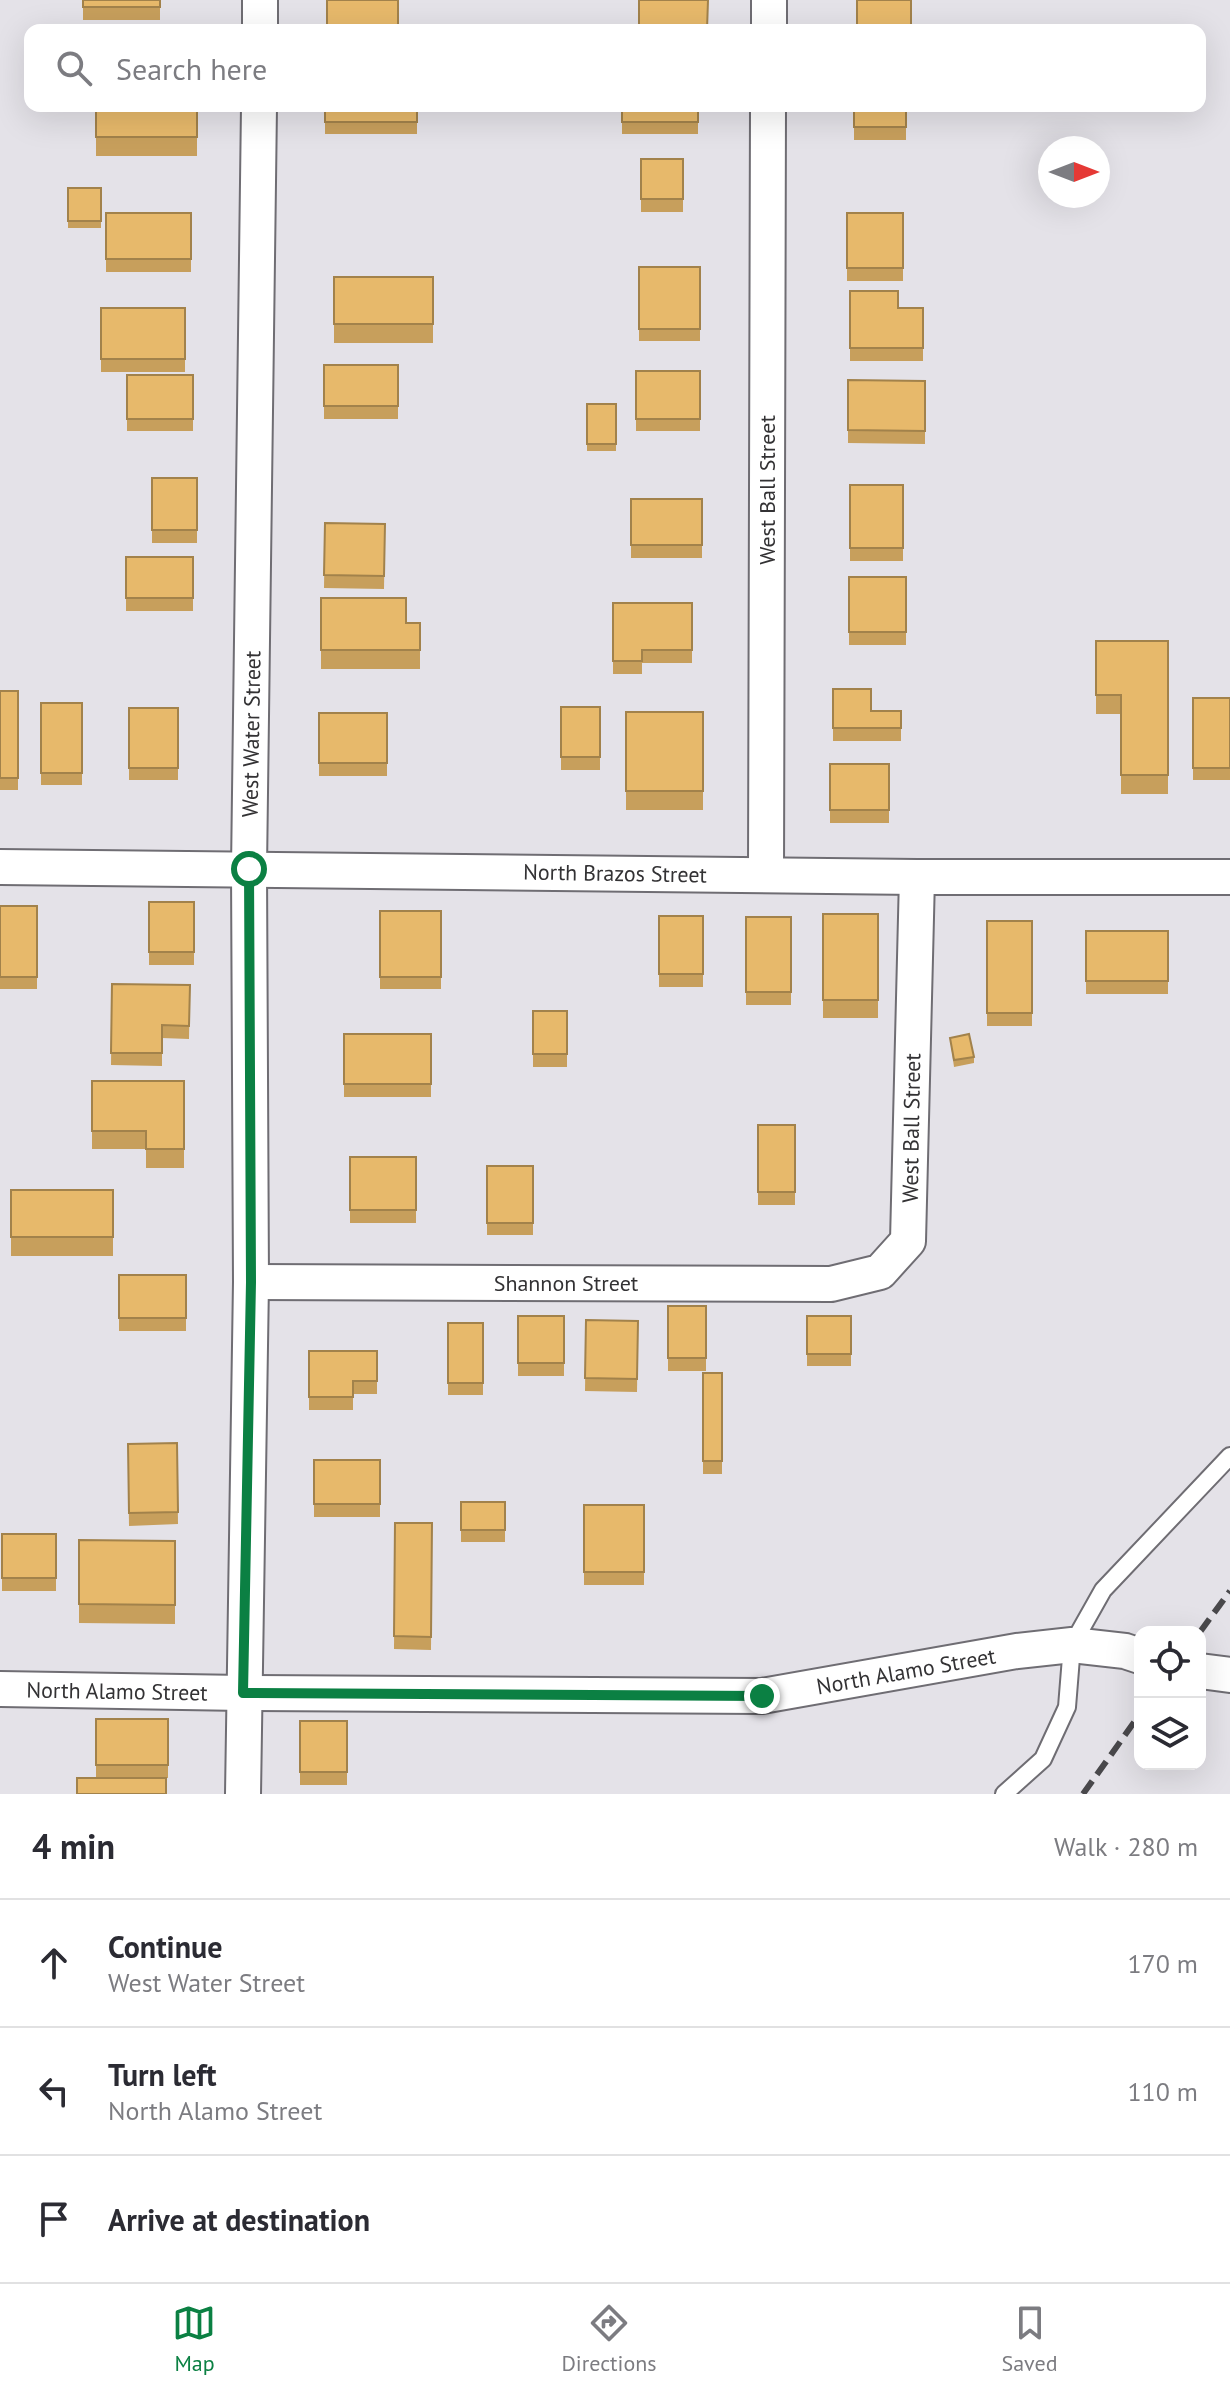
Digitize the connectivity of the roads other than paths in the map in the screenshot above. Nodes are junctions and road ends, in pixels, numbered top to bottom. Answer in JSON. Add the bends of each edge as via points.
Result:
{"nodes":[{"id":1,"x":260,"y":0,"type":"edge"},
{"id":2,"x":769,"y":0,"type":"edge"},
{"id":3,"x":260,"y":24,"type":"edge"},
{"id":4,"x":769,"y":24,"type":"edge"},
{"id":5,"x":259,"y":112,"type":"edge"},
{"id":6,"x":768,"y":112,"type":"edge"},
{"id":7,"x":0,"y":867,"type":"edge"},
{"id":8,"x":249,"y":869,"type":"junction"},
{"id":9,"x":766,"y":874,"type":"junction"},
{"id":10,"x":917,"y":877,"type":"junction"},
{"id":11,"x":1230,"y":877,"type":"edge"},
{"id":12,"x":880,"y":1272,"type":"joint"},
{"id":13,"x":251,"y":1282,"type":"junction"},
{"id":14,"x":1230,"y":1456,"type":"edge"},
{"id":15,"x":1072,"y":1645,"type":"junction"},
{"id":16,"x":1134,"y":1654,"type":"edge"},
{"id":17,"x":1206,"y":1672,"type":"edge"},
{"id":18,"x":1230,"y":1675,"type":"edge"},
{"id":19,"x":0,"y":1689,"type":"edge"},
{"id":20,"x":243,"y":1693,"type":"junction"},
{"id":21,"x":243,"y":1794,"type":"edge"},
{"id":22,"x":1004,"y":1794,"type":"edge"}],
"edges":[{"from":1,"to":3,"type":"street"},
{"from":2,"to":4,"type":"street"},
{"from":5,"to":8,"type":"street","name":"West Water Street"},
{"from":6,"to":9,"type":"street","name":"West Ball Street"},
{"from":7,"to":8,"type":"street","name":"North Brazos Street"},
{"from":8,"to":9,"type":"street","name":"North Brazos Street"},
{"from":8,"to":13,"type":"street","name":"West Water Street"},
{"from":9,"to":10,"type":"street","name":"North Brazos Street"},
{"from":10,"to":11,"type":"street","name":"North Brazos Street"},
{"from":10,"to":12,"type":"street","name":"West Ball Street","via":[[908,1241]]},
{"from":12,"to":13,"type":"street","name":"Shannon Street","via":[[831,1284]]},
{"from":13,"to":20,"type":"street","name":"West Water Street"},
{"from":14,"to":15,"type":"lane","via":[[1103,1590]]},
{"from":15,"to":16,"type":"street","name":"North Alamo Street"},
{"from":15,"to":20,"type":"street","name":"North Alamo Street","via":[[762,1696]]},
{"from":15,"to":22,"type":"lane","via":[[1067,1707],[1043,1759]]},
{"from":17,"to":18,"type":"street"},
{"from":19,"to":20,"type":"street","name":"North Alamo Street"},
{"from":20,"to":21,"type":"street","name":"West Water Street"}]}
